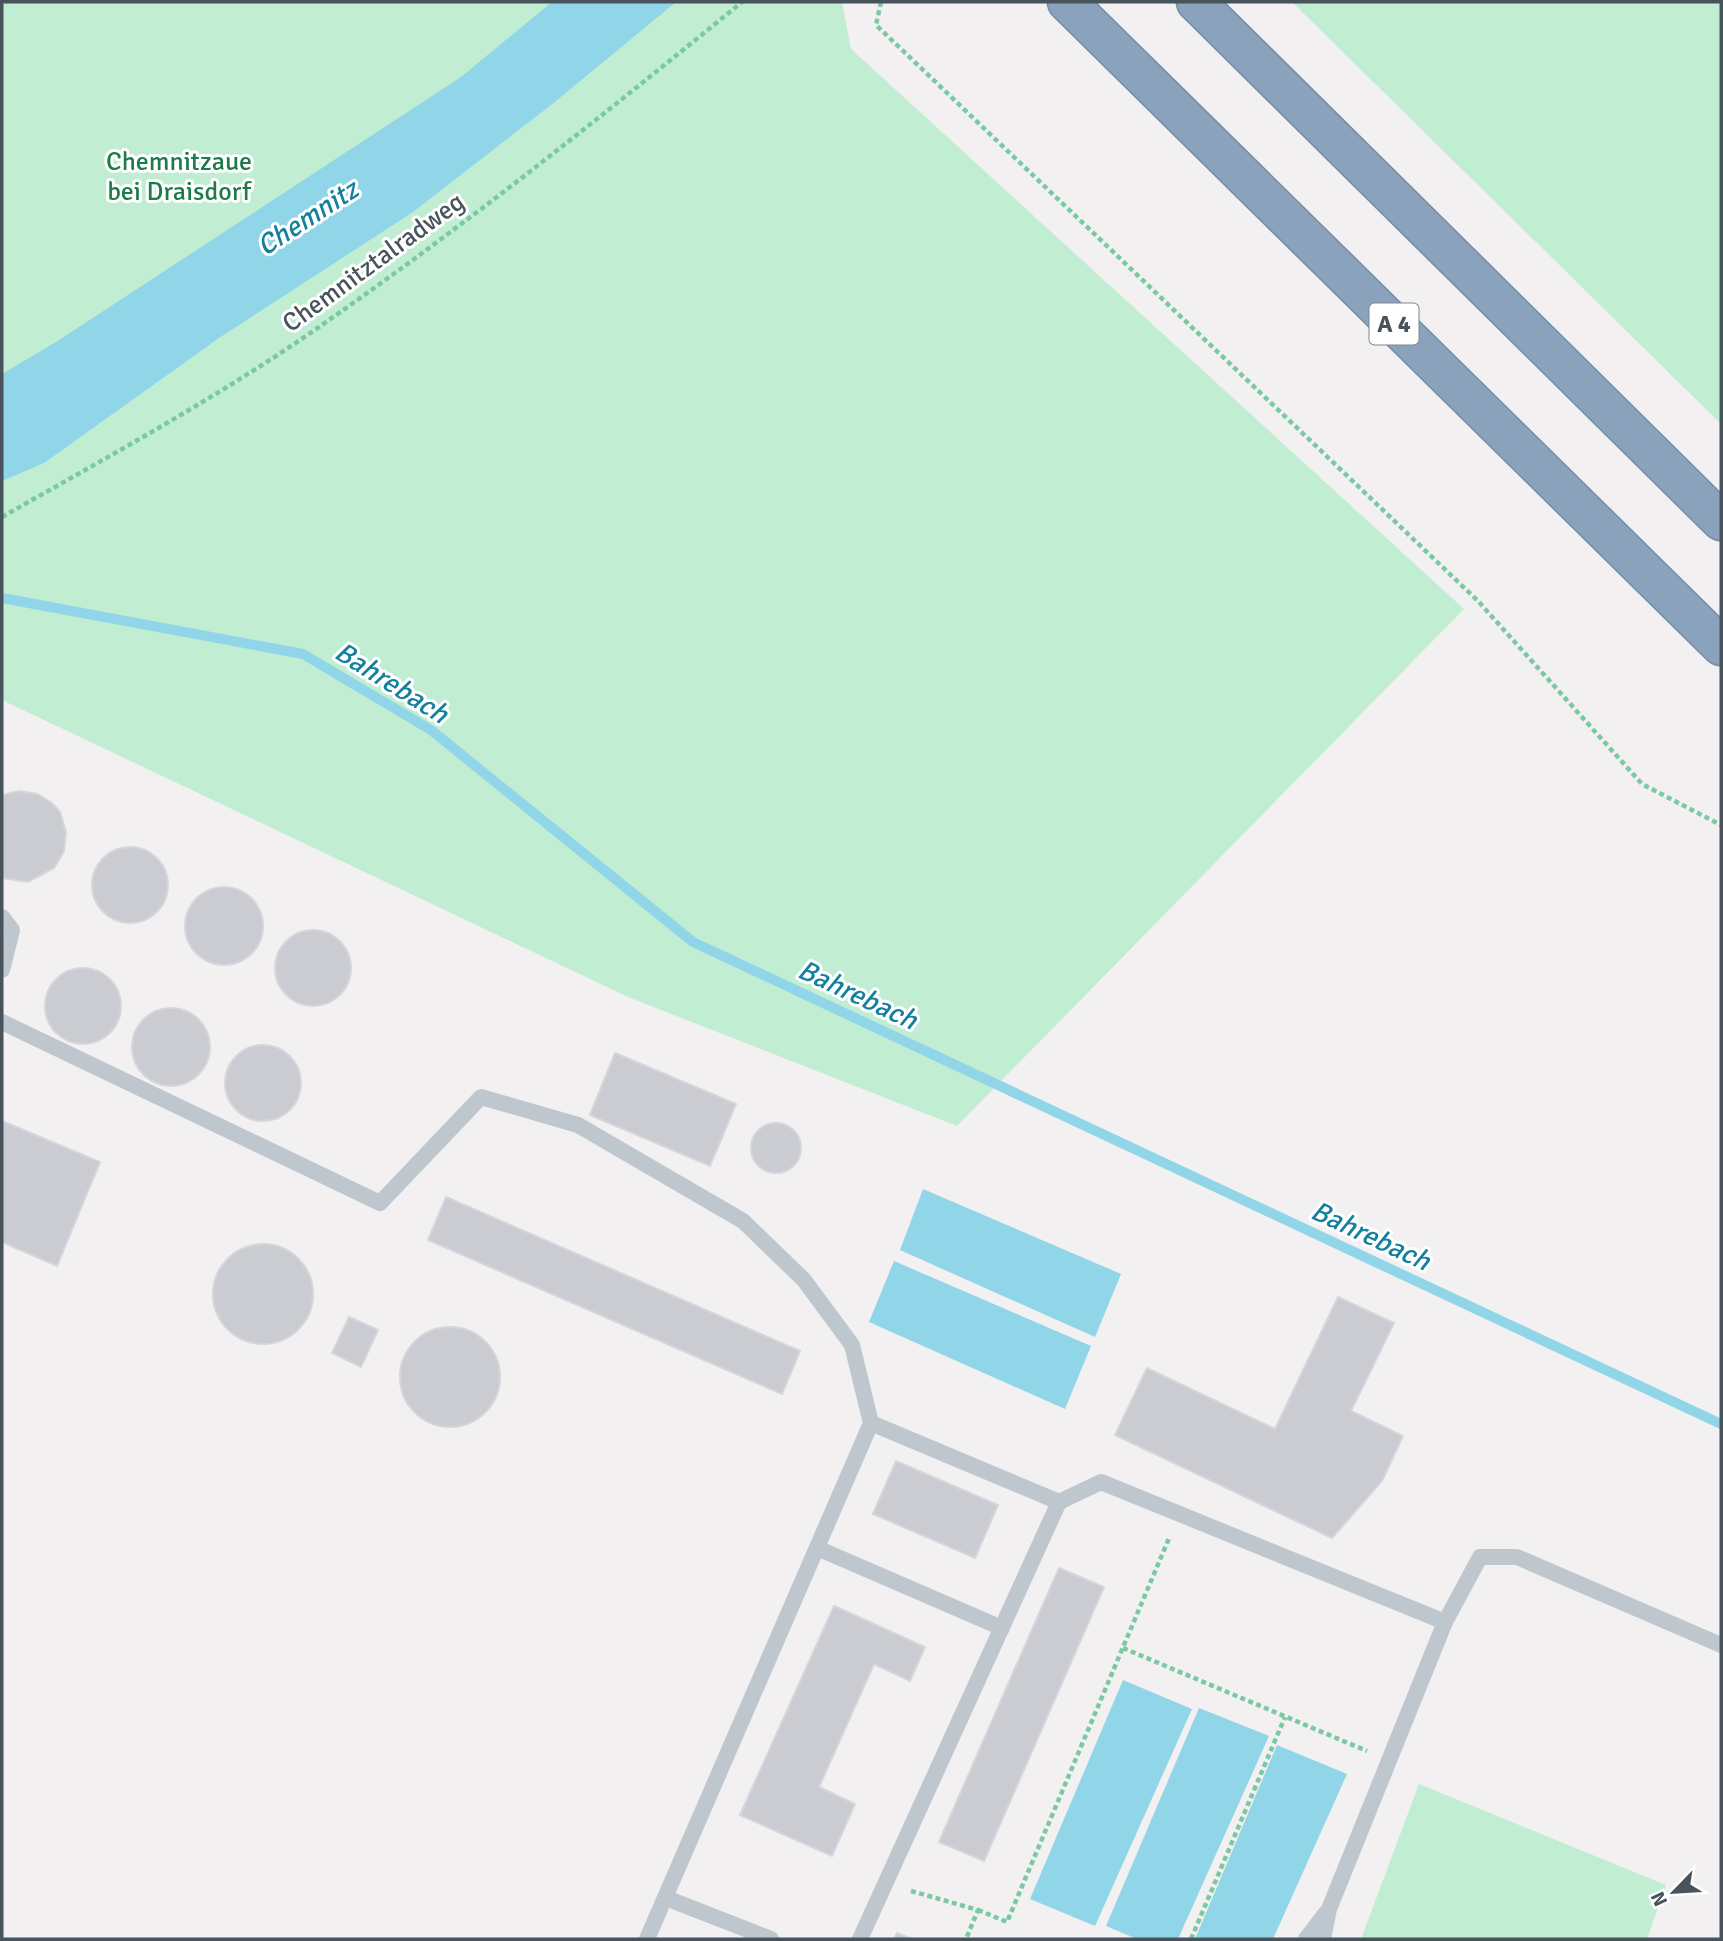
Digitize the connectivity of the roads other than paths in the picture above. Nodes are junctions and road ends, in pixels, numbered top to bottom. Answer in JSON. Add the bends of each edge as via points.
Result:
{"nodes":[{"id":1,"x":1067,"y":2,"type":"edge"},
{"id":2,"x":1196,"y":2,"type":"edge"},
{"id":3,"x":1721,"y":521,"type":"edge"},
{"id":4,"x":1721,"y":646,"type":"edge"},
{"id":5,"x":2,"y":917,"type":"edge"},
{"id":6,"x":2,"y":970,"type":"edge"},
{"id":7,"x":2,"y":1022,"type":"edge"},
{"id":8,"x":871,"y":1423,"type":"junction"},
{"id":9,"x":1059,"y":1502,"type":"junction"},
{"id":10,"x":817,"y":1548,"type":"junction"},
{"id":11,"x":1445,"y":1622,"type":"junction"},
{"id":12,"x":1002,"y":1628,"type":"junction"},
{"id":13,"x":1721,"y":1645,"type":"edge"},
{"id":14,"x":666,"y":1898,"type":"junction"},
{"id":15,"x":1329,"y":1909,"type":"junction"},
{"id":16,"x":648,"y":1939,"type":"edge"},
{"id":17,"x":771,"y":1939,"type":"edge"},
{"id":18,"x":860,"y":1939,"type":"edge"},
{"id":19,"x":1306,"y":1939,"type":"edge"},
{"id":20,"x":1323,"y":1939,"type":"edge"}],
"edges":[{"from":1,"to":4,"type":"highway","number":"A 4"},
{"from":2,"to":3,"type":"highway"},
{"from":5,"to":6,"type":"lane","via":[[12,930]]},
{"from":7,"to":8,"type":"lane","via":[[380,1203],[481,1097],[578,1125],[743,1221],[804,1280],[852,1345]]},
{"from":8,"to":9,"type":"lane"},
{"from":8,"to":10,"type":"lane"},
{"from":9,"to":11,"type":"lane","via":[[1101,1482]]},
{"from":9,"to":12,"type":"lane"},
{"from":10,"to":12,"type":"lane"},
{"from":10,"to":14,"type":"lane"},
{"from":11,"to":13,"type":"lane","via":[[1480,1557],[1517,1557]]},
{"from":11,"to":15,"type":"lane"},
{"from":12,"to":18,"type":"lane"},
{"from":14,"to":16,"type":"lane"},
{"from":14,"to":17,"type":"lane"},
{"from":15,"to":19,"type":"lane"},
{"from":15,"to":20,"type":"lane"}]}
